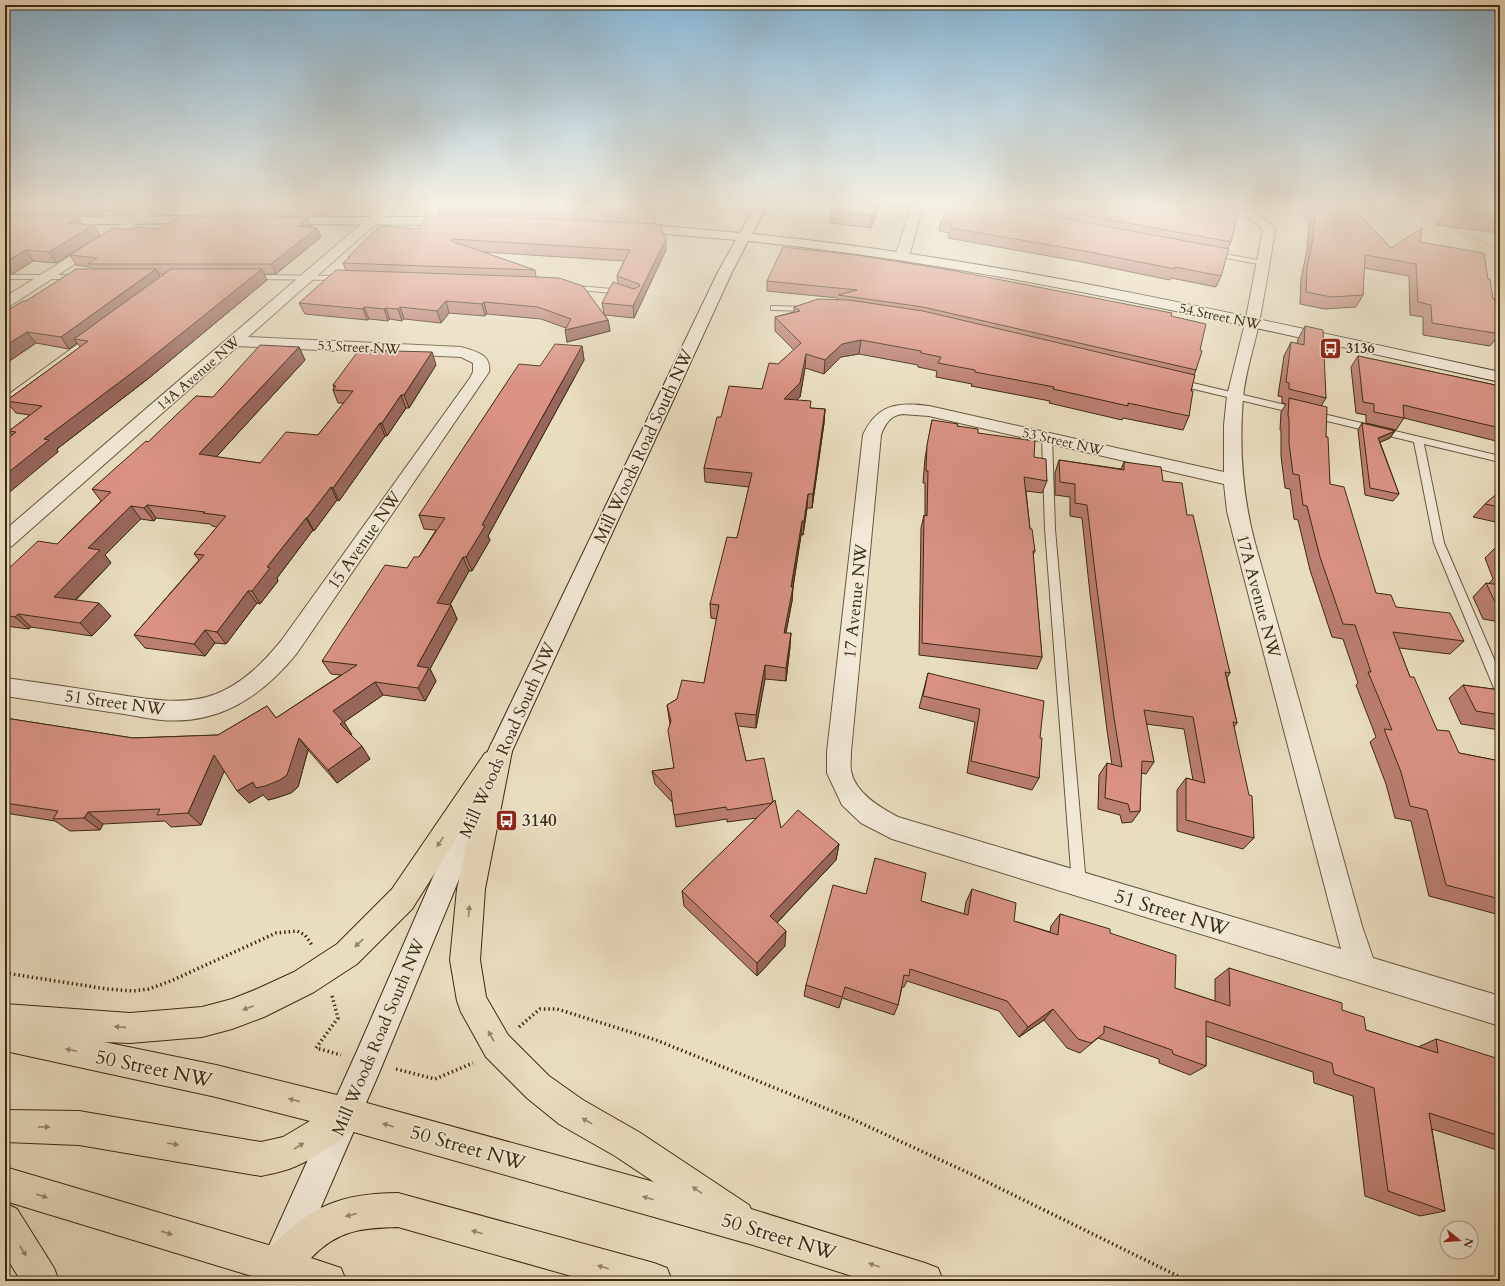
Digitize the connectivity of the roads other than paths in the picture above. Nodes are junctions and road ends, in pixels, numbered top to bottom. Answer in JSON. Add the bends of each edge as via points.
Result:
{"nodes":[{"id":1,"x":62,"y":267,"type":"edge"},
{"id":2,"x":320,"y":267,"type":"edge"},
{"id":3,"x":728,"y":267,"type":"edge"},
{"id":4,"x":968,"y":267,"type":"edge"},
{"id":5,"x":1262,"y":267,"type":"edge"},
{"id":6,"x":5,"y":277,"type":"edge"},
{"id":7,"x":46,"y":277,"type":"junction"},
{"id":8,"x":92,"y":277,"type":"edge"},
{"id":9,"x":238,"y":277,"type":"edge"},
{"id":10,"x":308,"y":277,"type":"junction"},
{"id":11,"x":353,"y":278,"type":"edge"},
{"id":12,"x":564,"y":286,"type":"edge"},
{"id":13,"x":632,"y":295,"type":"edge"},
{"id":14,"x":5,"y":303,"type":"edge"},
{"id":15,"x":774,"y":308,"type":"dead end"},
{"id":16,"x":818,"y":309,"type":"edge"},
{"id":17,"x":1252,"y":323,"type":"junction"},
{"id":18,"x":100,"y":332,"type":"edge"},
{"id":19,"x":234,"y":341,"type":"junction"},
{"id":20,"x":481,"y":361,"type":"joint"},
{"id":21,"x":1500,"y":377,"type":"edge"},
{"id":22,"x":1166,"y":380,"type":"edge"},
{"id":23,"x":1235,"y":396,"type":"junction"},
{"id":24,"x":5,"y":401,"type":"edge"},
{"id":25,"x":893,"y":410,"type":"joint"},
{"id":26,"x":1047,"y":437,"type":"junction"},
{"id":27,"x":1419,"y":440,"type":"junction"},
{"id":28,"x":1500,"y":459,"type":"edge"},
{"id":29,"x":1233,"y":480,"type":"junction"},
{"id":30,"x":5,"y":541,"type":"edge"},
{"id":31,"x":5,"y":687,"type":"edge"},
{"id":32,"x":1500,"y":688,"type":"edge"},
{"id":33,"x":224,"y":700,"type":"joint"},
{"id":34,"x":500,"y":751,"type":"junction"},
{"id":35,"x":851,"y":797,"type":"joint"},
{"id":36,"x":1079,"y":884,"type":"junction"},
{"id":37,"x":1362,"y":969,"type":"junction"},
{"id":38,"x":1500,"y":1011,"type":"edge"},
{"id":39,"x":5,"y":1019,"type":"edge"},
{"id":40,"x":5,"y":1036,"type":"edge"},
{"id":41,"x":345,"y":1113,"type":"junction"},
{"id":42,"x":5,"y":1126,"type":"edge"},
{"id":43,"x":5,"y":1184,"type":"edge"},
{"id":44,"x":5,"y":1221,"type":"edge"},
{"id":45,"x":753,"y":1227,"type":"junction"},
{"id":46,"x":275,"y":1273,"type":"edge"},
{"id":47,"x":41,"y":1281,"type":"edge"},
{"id":48,"x":328,"y":1281,"type":"edge"},
{"id":49,"x":654,"y":1281,"type":"edge"},
{"id":50,"x":924,"y":1281,"type":"edge"}],
"edges":[{"from":1,"to":7,"type":"street"},
{"from":2,"to":10,"type":"street","name":"14A Avenue NW"},
{"from":3,"to":34,"type":"street","name":"Mill Woods Road South NW"},
{"from":4,"to":17,"type":"street","name":"54 Street NW","via":[[1040,279]]},
{"from":5,"to":17,"type":"street","name":"17A Avenue NW"},
{"from":6,"to":7,"type":"lane"},
{"from":7,"to":8,"type":"lane"},
{"from":7,"to":14,"type":"street"},
{"from":9,"to":10,"type":"lane"},
{"from":10,"to":11,"type":"lane"},
{"from":10,"to":19,"type":"street","name":"14A Avenue NW"},
{"from":12,"to":13,"type":"lane","via":[[616,290]]},
{"from":15,"to":16,"type":"lane"},
{"from":17,"to":21,"type":"street","name":"54 Street NW"},
{"from":17,"to":23,"type":"street","name":"17A Avenue NW"},
{"from":18,"to":24,"type":"lane"},
{"from":19,"to":20,"type":"street","name":"53 Street NW","via":[[461,352]]},
{"from":19,"to":30,"type":"street","name":"14A Avenue NW"},
{"from":20,"to":33,"type":"street","name":"15 Avenue NW","via":[[478,378],[289,647],[257,682]]},
{"from":22,"to":23,"type":"lane"},
{"from":23,"to":27,"type":"lane"},
{"from":23,"to":29,"type":"street","name":"17A Avenue NW"},
{"from":25,"to":26,"type":"street","name":"53 Street NW","via":[[929,411]]},
{"from":25,"to":35,"type":"street","name":"17 Avenue NW","via":[[880,419],[872,435],[839,752],[839,773]]},
{"from":26,"to":29,"type":"street","name":"53 Street NW"},
{"from":26,"to":36,"type":"lane","via":[[1050,529]]},
{"from":27,"to":28,"type":"lane"},
{"from":27,"to":32,"type":"lane","via":[[1439,543]]},
{"from":29,"to":37,"type":"street","name":"17A Avenue NW","via":[[1245,543],[1348,926]]},
{"from":31,"to":33,"type":"street","name":"51 Street NW","via":[[162,710],[185,711]]},
{"from":34,"to":39,"type":"main road","one_way":true,"via":[[402,899],[347,954],[304,982],[264,1002],[202,1022],[130,1028]]},
{"from":34,"to":41,"type":"street","name":"Mill Woods Road South NW"},
{"from":45,"to":34,"type":"main road","one_way":true,"via":[[627,1144],[570,1112],[538,1087],[497,1046],[472,1001],[465,960],[471,889]]},
{"from":35,"to":36,"type":"street","name":"51 Street NW","via":[[870,815],[892,827]]},
{"from":36,"to":37,"type":"street","name":"51 Street NW"},
{"from":37,"to":38,"type":"street","name":"51 Street NW"},
{"from":41,"to":40,"type":"main road","name":"50 Street NW","one_way":true,"via":[[216,1081]]},
{"from":42,"to":41,"type":"main road","one_way":true,"via":[[79,1128],[261,1159],[289,1152],[327,1129]]},
{"from":45,"to":41,"type":"main road","name":"50 Street NW","one_way":true},
{"from":41,"to":46,"type":"street","name":"Mill Woods Road South NW"},
{"from":43,"to":46,"type":"main road","one_way":true},
{"from":44,"to":47,"type":"main road","one_way":true},
{"from":50,"to":45,"type":"main road","name":"50 Street NW","one_way":true},
{"from":46,"to":48,"type":"main road"},
{"from":49,"to":46,"type":"main road","one_way":true,"via":[[398,1210],[372,1210],[342,1217],[316,1229]]}]}
